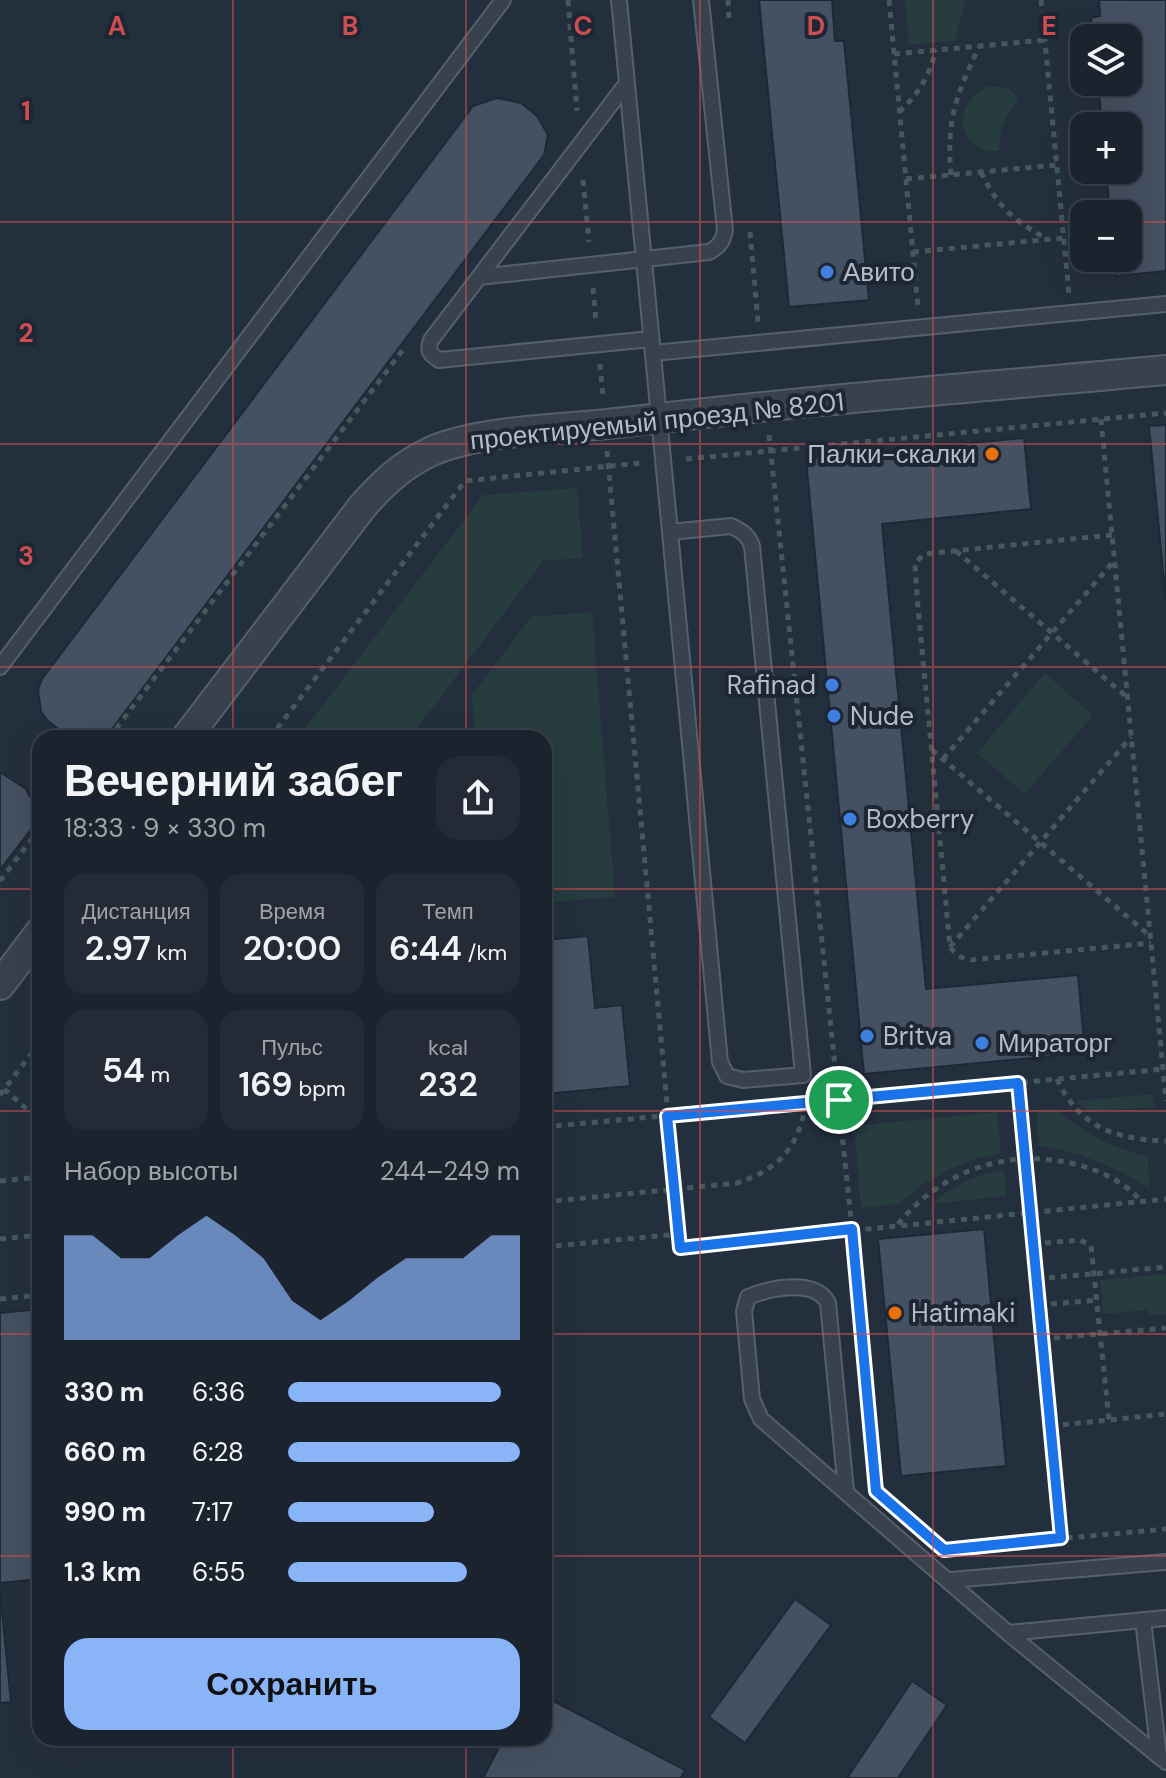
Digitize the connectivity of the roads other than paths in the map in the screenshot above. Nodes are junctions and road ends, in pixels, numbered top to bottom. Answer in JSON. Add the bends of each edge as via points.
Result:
{"nodes":[{"id":1,"x":503,"y":0,"type":"edge"},
{"id":2,"x":619,"y":0,"type":"edge"},
{"id":3,"x":701,"y":0,"type":"edge"},
{"id":4,"x":627,"y":83,"type":"junction"},
{"id":5,"x":644,"y":259,"type":"junction"},
{"id":6,"x":479,"y":277,"type":"junction"},
{"id":7,"x":1166,"y":304,"type":"edge"},
{"id":8,"x":652,"y":346,"type":"junction"},
{"id":9,"x":1166,"y":370,"type":"edge"},
{"id":10,"x":659,"y":418,"type":"junction"},
{"id":11,"x":670,"y":532,"type":"junction"},
{"id":12,"x":0,"y":667,"type":"edge"},
{"id":13,"x":192,"y":730,"type":"edge"},
{"id":14,"x":32,"y":943,"type":"edge"},
{"id":15,"x":0,"y":985,"type":"edge"},
{"id":16,"x":846,"y":1491,"type":"junction"},
{"id":17,"x":1166,"y":1562,"type":"edge"},
{"id":18,"x":951,"y":1580,"type":"junction"},
{"id":19,"x":1166,"y":1618,"type":"edge"},
{"id":20,"x":1143,"y":1620,"type":"junction"},
{"id":21,"x":1008,"y":1633,"type":"junction"},
{"id":22,"x":1162,"y":1759,"type":"edge"}],
"edges":[{"from":1,"to":12,"type":"lane"},
{"from":2,"to":4,"type":"lane"},
{"from":3,"to":5,"type":"lane","via":[[723,240],[709,252]]},
{"from":4,"to":5,"type":"lane"},
{"from":4,"to":6,"type":"lane"},
{"from":5,"to":6,"type":"lane"},
{"from":5,"to":8,"type":"lane"},
{"from":6,"to":8,"type":"lane","via":[[431,340],[430,354],[439,360],[598,345]]},
{"from":7,"to":8,"type":"lane"},
{"from":8,"to":10,"type":"lane"},
{"from":9,"to":10,"type":"street","name":"проектируемый проезд № 8201"},
{"from":10,"to":11,"type":"lane"},
{"from":10,"to":13,"type":"street","name":"проектируемый проезд № 8201","via":[[475,438],[405,466],[382,484],[341,533]]},
{"from":11,"to":11,"type":"lane","via":[[731,526],[752,546],[803,1075],[734,1080],[720,1062]]},
{"from":14,"to":15,"type":"street"},
{"from":16,"to":16,"type":"lane","via":[[756,1410],[744,1311],[748,1297],[807,1287],[823,1294],[828,1303]]},
{"from":16,"to":18,"type":"lane"},
{"from":17,"to":18,"type":"lane"},
{"from":18,"to":21,"type":"lane"},
{"from":19,"to":20,"type":"lane"},
{"from":20,"to":21,"type":"lane"},
{"from":20,"to":22,"type":"lane"},
{"from":21,"to":22,"type":"lane"}]}
